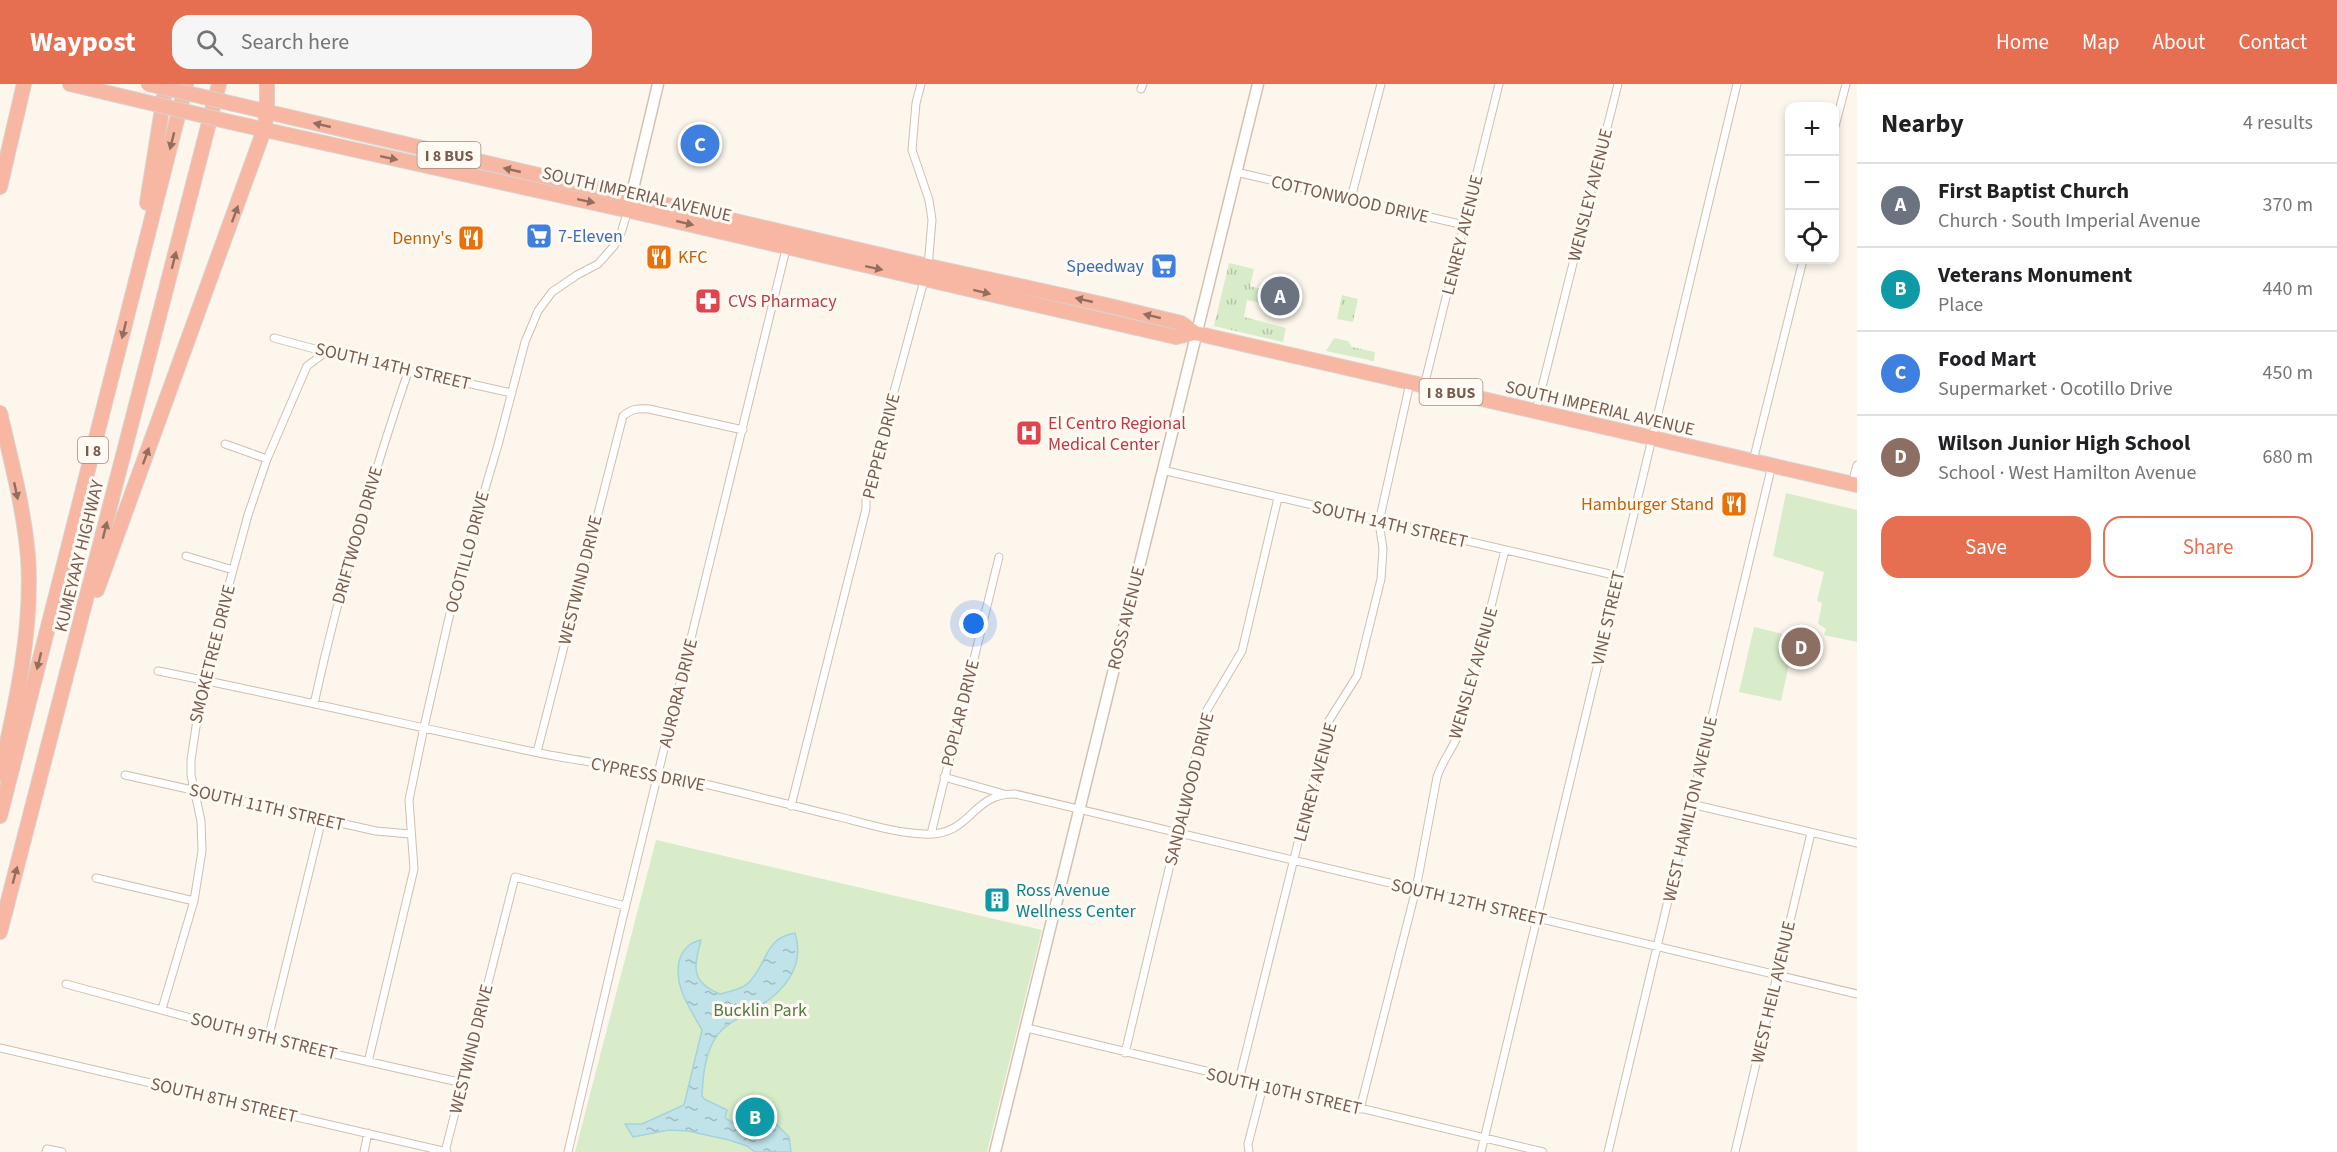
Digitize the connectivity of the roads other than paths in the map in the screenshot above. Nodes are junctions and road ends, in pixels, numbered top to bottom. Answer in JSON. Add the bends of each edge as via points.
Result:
{"nodes":[{"id":1,"x":24,"y":84,"type":"edge"},
{"id":2,"x":70,"y":84,"type":"edge"},
{"id":3,"x":148,"y":84,"type":"edge"},
{"id":4,"x":166,"y":84,"type":"edge"},
{"id":5,"x":186,"y":84,"type":"edge"},
{"id":6,"x":219,"y":84,"type":"edge"},
{"id":7,"x":267,"y":84,"type":"edge"},
{"id":8,"x":658,"y":84,"type":"edge"},
{"id":9,"x":921,"y":84,"type":"edge"},
{"id":10,"x":1258,"y":84,"type":"edge"},
{"id":11,"x":1381,"y":84,"type":"edge"},
{"id":12,"x":1499,"y":84,"type":"edge"},
{"id":13,"x":1618,"y":84,"type":"edge"},
{"id":14,"x":1737,"y":84,"type":"edge"},
{"id":15,"x":1846,"y":84,"type":"edge"},
{"id":16,"x":1839,"y":111,"type":"edge"},
{"id":17,"x":267,"y":112,"type":"junction"},
{"id":18,"x":264,"y":130,"type":"junction"},
{"id":19,"x":1236,"y":172,"type":"junction"},
{"id":20,"x":0,"y":187,"type":"edge"},
{"id":21,"x":1351,"y":198,"type":"junction"},
{"id":22,"x":629,"y":204,"type":"junction"},
{"id":23,"x":1464,"y":225,"type":"junction"},
{"id":24,"x":789,"y":240,"type":"junction"},
{"id":25,"x":145,"y":248,"type":"junction"},
{"id":26,"x":1802,"y":264,"type":"edge"},
{"id":27,"x":926,"y":272,"type":"junction"},
{"id":28,"x":1062,"y":295,"type":"junction"},
{"id":29,"x":1058,"y":311,"type":"junction"},
{"id":30,"x":1195,"y":333,"type":"junction"},
{"id":31,"x":274,"y":338,"type":"dead end"},
{"id":32,"x":326,"y":352,"type":"junction"},
{"id":33,"x":409,"y":369,"type":"junction"},
{"id":34,"x":1417,"y":384,"type":"junction"},
{"id":35,"x":512,"y":393,"type":"junction"},
{"id":36,"x":1536,"y":411,"type":"junction"},
{"id":37,"x":0,"y":413,"type":"edge"},
{"id":38,"x":743,"y":430,"type":"junction"},
{"id":39,"x":1651,"y":438,"type":"junction"},
{"id":40,"x":225,"y":444,"type":"dead end"},
{"id":41,"x":267,"y":459,"type":"junction"},
{"id":42,"x":1753,"y":461,"type":"junction"},
{"id":43,"x":1772,"y":465,"type":"junction"},
{"id":44,"x":1857,"y":465,"type":"edge"},
{"id":45,"x":1162,"y":470,"type":"junction"},
{"id":46,"x":1855,"y":485,"type":"edge"},
{"id":47,"x":1278,"y":498,"type":"junction"},
{"id":48,"x":1379,"y":522,"type":"junction"},
{"id":49,"x":1505,"y":550,"type":"junction"},
{"id":50,"x":186,"y":556,"type":"dead end"},
{"id":51,"x":999,"y":557,"type":"dead end"},
{"id":52,"x":233,"y":570,"type":"junction"},
{"id":53,"x":1618,"y":576,"type":"junction"},
{"id":54,"x":80,"y":628,"type":"junction"},
{"id":55,"x":158,"y":671,"type":"dead end"},
{"id":56,"x":202,"y":680,"type":"junction"},
{"id":57,"x":314,"y":704,"type":"junction"},
{"id":58,"x":424,"y":727,"type":"junction"},
{"id":59,"x":537,"y":752,"type":"junction"},
{"id":60,"x":0,"y":774,"type":"edge"},
{"id":61,"x":658,"y":774,"type":"junction"},
{"id":62,"x":125,"y":775,"type":"dead end"},
{"id":63,"x":944,"y":777,"type":"junction"},
{"id":64,"x":196,"y":791,"type":"junction"},
{"id":65,"x":1004,"y":794,"type":"junction"},
{"id":66,"x":1691,"y":804,"type":"junction"},
{"id":67,"x":791,"y":806,"type":"junction"},
{"id":68,"x":1081,"y":810,"type":"junction"},
{"id":69,"x":0,"y":816,"type":"edge"},
{"id":70,"x":322,"y":819,"type":"junction"},
{"id":71,"x":1179,"y":833,"type":"junction"},
{"id":72,"x":1811,"y":833,"type":"junction"},
{"id":73,"x":410,"y":834,"type":"junction"},
{"id":74,"x":931,"y":834,"type":"junction"},
{"id":75,"x":1857,"y":843,"type":"edge"},
{"id":76,"x":1294,"y":860,"type":"junction"},
{"id":77,"x":96,"y":878,"type":"dead end"},
{"id":78,"x":1416,"y":889,"type":"junction"},
{"id":79,"x":194,"y":901,"type":"junction"},
{"id":80,"x":625,"y":906,"type":"junction"},
{"id":81,"x":1537,"y":918,"type":"junction"},
{"id":82,"x":0,"y":932,"type":"edge"},
{"id":83,"x":1657,"y":947,"type":"junction"},
{"id":84,"x":1777,"y":975,"type":"junction"},
{"id":85,"x":66,"y":984,"type":"dead end"},
{"id":86,"x":1857,"y":994,"type":"edge"},
{"id":87,"x":162,"y":1009,"type":"junction"},
{"id":88,"x":1026,"y":1028,"type":"junction"},
{"id":89,"x":268,"y":1039,"type":"junction"},
{"id":90,"x":0,"y":1048,"type":"edge"},
{"id":91,"x":1125,"y":1053,"type":"junction"},
{"id":92,"x":368,"y":1062,"type":"junction"},
{"id":93,"x":1239,"y":1080,"type":"junction"},
{"id":94,"x":463,"y":1083,"type":"junction"},
{"id":95,"x":1263,"y":1086,"type":"junction"},
{"id":96,"x":1360,"y":1109,"type":"junction"},
{"id":97,"x":368,"y":1134,"type":"junction"},
{"id":98,"x":1484,"y":1138,"type":"junction"},
{"id":99,"x":47,"y":1150,"type":"edge"},
{"id":100,"x":62,"y":1152,"type":"edge"},
{"id":101,"x":364,"y":1152,"type":"edge"},
{"id":102,"x":446,"y":1152,"type":"edge"},
{"id":103,"x":568,"y":1152,"type":"edge"},
{"id":104,"x":995,"y":1152,"type":"edge"},
{"id":105,"x":1249,"y":1152,"type":"edge"},
{"id":106,"x":1481,"y":1152,"type":"edge"},
{"id":107,"x":1543,"y":1152,"type":"edge"},
{"id":108,"x":1608,"y":1152,"type":"edge"},
{"id":109,"x":1735,"y":1152,"type":"edge"}],
"edges":[{"from":1,"to":20,"type":"highway"},
{"from":2,"to":18,"type":"highway","name":"SOUTH IMPERIAL AVENUE","number":"I 8 BUS","bridge":true},
{"from":3,"to":17,"type":"highway","name":"SOUTH IMPERIAL AVENUE","bridge":true},
{"from":4,"to":25,"type":"highway","via":[[144,221]]},
{"from":5,"to":25,"type":"highway","name":"KUMEYAAY HIGHWAY","number":"I 8","one_way":true},
{"from":54,"to":6,"type":"highway","name":"KUMEYAAY HIGHWAY","number":"I 8","one_way":true},
{"from":7,"to":17,"type":"highway"},
{"from":8,"to":22,"type":"street","name":"OCOTILLO DRIVE"},
{"from":9,"to":27,"type":"street","name":"PEPPER DRIVE","via":[[912,150],[932,220]]},
{"from":10,"to":19,"type":"street","name":"ROSS AVENUE"},
{"from":11,"to":21,"type":"street"},
{"from":12,"to":23,"type":"street","name":"LENREY AVENUE"},
{"from":13,"to":36,"type":"street","name":"WENSLEY AVENUE"},
{"from":14,"to":39,"type":"street","name":"VINE STREET"},
{"from":15,"to":16,"type":"street"},
{"from":17,"to":18,"type":"highway"},
{"from":22,"to":17,"type":"highway","name":"SOUTH IMPERIAL AVENUE","number":"I 8 BUS","one_way":true},
{"from":18,"to":22,"type":"highway","name":"SOUTH IMPERIAL AVENUE","number":"I 8 BUS","one_way":true},
{"from":54,"to":18,"type":"highway","one_way":true,"via":[[99,587]]},
{"from":19,"to":21,"type":"street","name":"COTTONWOOD DRIVE"},
{"from":19,"to":30,"type":"street","name":"ROSS AVENUE"},
{"from":21,"to":23,"type":"street","name":"COTTONWOOD DRIVE"},
{"from":22,"to":24,"type":"highway","name":"SOUTH IMPERIAL AVENUE","number":"I 8 BUS"},
{"from":22,"to":35,"type":"street","name":"OCOTILLO DRIVE","via":[[621,233],[606,256],[552,292],[538,311]]},
{"from":23,"to":34,"type":"street","name":"LENREY AVENUE"},
{"from":24,"to":27,"type":"highway","name":"SOUTH IMPERIAL AVENUE","number":"I 8 BUS"},
{"from":24,"to":38,"type":"street","name":"AURORA DRIVE"},
{"from":25,"to":69,"type":"highway","name":"KUMEYAAY HIGHWAY","number":"I 8","one_way":true},
{"from":26,"to":42,"type":"street"},
{"from":27,"to":28,"type":"highway","name":"SOUTH IMPERIAL AVENUE","number":"I 8 BUS"},
{"from":27,"to":29,"type":"highway","name":"SOUTH IMPERIAL AVENUE","number":"I 8 BUS","one_way":true},
{"from":27,"to":67,"type":"street","name":"PEPPER DRIVE","via":[[866,495],[866,509]]},
{"from":28,"to":29,"type":"highway"},
{"from":30,"to":28,"type":"highway","name":"SOUTH IMPERIAL AVENUE","number":"I 8 BUS","one_way":true,"via":[[1181,323]]},
{"from":29,"to":30,"type":"highway","name":"SOUTH IMPERIAL AVENUE","number":"I 8 BUS","via":[[1176,337]]},
{"from":30,"to":34,"type":"highway","name":"SOUTH IMPERIAL AVENUE","number":"I 8 BUS"},
{"from":30,"to":45,"type":"street","name":"ROSS AVENUE"},
{"from":31,"to":32,"type":"street","name":"SOUTH 14TH STREET"},
{"from":32,"to":33,"type":"street","name":"SOUTH 14TH STREET"},
{"from":32,"to":41,"type":"street","name":"SMOKETREE DRIVE","via":[[307,366]]},
{"from":33,"to":35,"type":"street","name":"SOUTH 14TH STREET"},
{"from":33,"to":57,"type":"street","name":"DRIFTWOOD DRIVE","via":[[355,536]]},
{"from":34,"to":36,"type":"highway","name":"SOUTH IMPERIAL AVENUE","number":"I 8 BUS"},
{"from":34,"to":48,"type":"street","name":"LENREY AVENUE"},
{"from":35,"to":58,"type":"street","name":"OCOTILLO DRIVE","via":[[456,587]]},
{"from":36,"to":39,"type":"highway","name":"SOUTH IMPERIAL AVENUE","number":"I 8 BUS"},
{"from":37,"to":60,"type":"highway","one_way":true,"via":[[23,521],[28,582],[20,675]]},
{"from":38,"to":59,"type":"street","name":"WESTWIND DRIVE","via":[[649,409],[639,408],[623,416]]},
{"from":38,"to":61,"type":"street","name":"AURORA DRIVE"},
{"from":39,"to":42,"type":"highway","name":"SOUTH IMPERIAL AVENUE","number":"I 8 BUS"},
{"from":39,"to":53,"type":"street","name":"VINE STREET"},
{"from":40,"to":41,"type":"street"},
{"from":41,"to":52,"type":"street","name":"SMOKETREE DRIVE"},
{"from":42,"to":43,"type":"highway","name":"SOUTH IMPERIAL AVENUE","number":"I 8 BUS"},
{"from":43,"to":46,"type":"highway","name":"SOUTH IMPERIAL AVENUE","number":"I 8 BUS"},
{"from":43,"to":66,"type":"street","name":"WEST HAMILTON AVENUE"},
{"from":44,"to":46,"type":"street"},
{"from":45,"to":47,"type":"street","name":"SOUTH 14TH STREET"},
{"from":45,"to":68,"type":"street","name":"ROSS AVENUE"},
{"from":47,"to":48,"type":"street","name":"SOUTH 14TH STREET"},
{"from":47,"to":71,"type":"street","name":"SANDALWOOD DRIVE","via":[[1242,651],[1207,710]]},
{"from":48,"to":49,"type":"street","name":"SOUTH 14TH STREET"},
{"from":48,"to":76,"type":"street","name":"LENREY AVENUE","via":[[1383,549],[1381,579],[1357,676],[1328,722]]},
{"from":49,"to":53,"type":"street","name":"SOUTH 14TH STREET"},
{"from":49,"to":78,"type":"street","name":"WENSLEY AVENUE","via":[[1461,728],[1437,777]]},
{"from":50,"to":52,"type":"street"},
{"from":51,"to":63,"type":"street","name":"POPLAR DRIVE"},
{"from":52,"to":56,"type":"street","name":"SMOKETREE DRIVE"},
{"from":53,"to":81,"type":"street","name":"VINE STREET"},
{"from":82,"to":54,"type":"highway","name":"KUMEYAAY HIGHWAY","number":"I 8","one_way":true},
{"from":55,"to":56,"type":"street","name":"CYPRESS DRIVE"},
{"from":56,"to":57,"type":"street","name":"CYPRESS DRIVE"},
{"from":56,"to":64,"type":"street","name":"SMOKETREE DRIVE","via":[[191,751]]},
{"from":57,"to":58,"type":"street","name":"CYPRESS DRIVE"},
{"from":58,"to":59,"type":"street","name":"CYPRESS DRIVE"},
{"from":58,"to":73,"type":"street","name":"OCOTILLO DRIVE","via":[[409,800]]},
{"from":59,"to":61,"type":"street","name":"CYPRESS DRIVE"},
{"from":61,"to":67,"type":"street","name":"CYPRESS DRIVE"},
{"from":61,"to":80,"type":"street","name":"AURORA DRIVE"},
{"from":62,"to":64,"type":"street","name":"SOUTH 11TH STREET"},
{"from":63,"to":65,"type":"street"},
{"from":63,"to":74,"type":"street","name":"POPLAR DRIVE"},
{"from":64,"to":70,"type":"street","name":"SOUTH 11TH STREET"},
{"from":64,"to":79,"type":"street","name":"SMOKETREE DRIVE","via":[[202,839]]},
{"from":65,"to":68,"type":"street"},
{"from":65,"to":74,"type":"street","name":"CYPRESS DRIVE","via":[[985,802],[963,824]]},
{"from":66,"to":72,"type":"street"},
{"from":66,"to":83,"type":"street","name":"WEST HAMILTON AVENUE"},
{"from":67,"to":74,"type":"street","name":"CYPRESS DRIVE"},
{"from":68,"to":71,"type":"street","name":"SOUTH 12TH STREET"},
{"from":68,"to":88,"type":"street","name":"ROSS AVENUE"},
{"from":70,"to":73,"type":"street","name":"SOUTH 11TH STREET"},
{"from":70,"to":89,"type":"street"},
{"from":71,"to":76,"type":"street","name":"SOUTH 12TH STREET"},
{"from":71,"to":91,"type":"street","name":"SANDALWOOD DRIVE"},
{"from":72,"to":75,"type":"street"},
{"from":72,"to":84,"type":"street","name":"WEST HEIL AVENUE"},
{"from":73,"to":92,"type":"street","name":"OCOTILLO DRIVE","via":[[413,876]]},
{"from":76,"to":78,"type":"street","name":"SOUTH 12TH STREET"},
{"from":76,"to":93,"type":"street","name":"LENREY AVENUE"},
{"from":77,"to":79,"type":"street"},
{"from":78,"to":81,"type":"street","name":"SOUTH 12TH STREET"},
{"from":78,"to":96,"type":"street","name":"WENSLEY AVENUE"},
{"from":79,"to":87,"type":"street","name":"SMOKETREE DRIVE"},
{"from":80,"to":94,"type":"street","name":"WESTWIND DRIVE","via":[[515,877]]},
{"from":80,"to":103,"type":"street","name":"AURORA DRIVE"},
{"from":81,"to":83,"type":"street","name":"SOUTH 12TH STREET"},
{"from":81,"to":98,"type":"street","name":"VINE STREET"},
{"from":83,"to":84,"type":"street","name":"SOUTH 12TH STREET"},
{"from":83,"to":108,"type":"street","name":"WEST HAMILTON AVENUE"},
{"from":84,"to":86,"type":"street","name":"SOUTH 12TH STREET"},
{"from":84,"to":109,"type":"street","name":"WEST HEIL AVENUE"},
{"from":85,"to":87,"type":"street","name":"SOUTH 9TH STREET"},
{"from":87,"to":89,"type":"street","name":"SOUTH 9TH STREET"},
{"from":88,"to":91,"type":"street","name":"SOUTH 10TH STREET"},
{"from":88,"to":104,"type":"street","name":"ROSS AVENUE"},
{"from":89,"to":92,"type":"street","name":"SOUTH 9TH STREET"},
{"from":90,"to":97,"type":"street","name":"SOUTH 8TH STREET"},
{"from":91,"to":93,"type":"street","name":"SOUTH 10TH STREET"},
{"from":92,"to":94,"type":"street","name":"SOUTH 9TH STREET"},
{"from":93,"to":95,"type":"street","name":"SOUTH 10TH STREET"},
{"from":94,"to":102,"type":"street","name":"WESTWIND DRIVE"},
{"from":95,"to":96,"type":"street","name":"SOUTH 10TH STREET"},
{"from":95,"to":105,"type":"street"},
{"from":96,"to":98,"type":"street","name":"SOUTH 10TH STREET"},
{"from":97,"to":101,"type":"street"},
{"from":97,"to":102,"type":"street","name":"SOUTH 8TH STREET"},
{"from":98,"to":106,"type":"street","name":"VINE STREET"},
{"from":98,"to":107,"type":"street","name":"SOUTH 10TH STREET"},
{"from":99,"to":100,"type":"street"}]}
